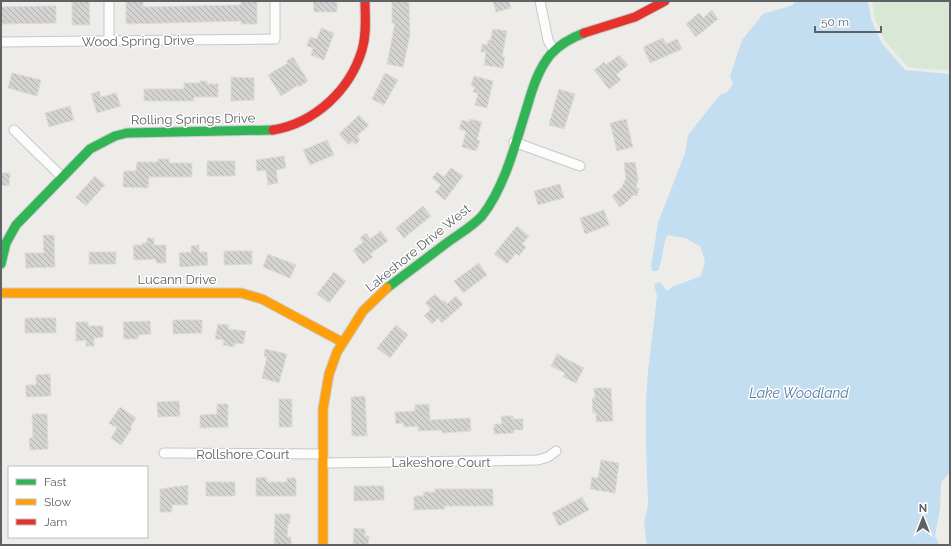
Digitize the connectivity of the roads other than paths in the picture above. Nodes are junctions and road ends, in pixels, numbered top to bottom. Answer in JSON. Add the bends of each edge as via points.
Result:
{"nodes":[{"id":1,"x":109,"y":1,"type":"edge"},
{"id":2,"x":275,"y":1,"type":"edge"},
{"id":3,"x":365,"y":1,"type":"edge"},
{"id":4,"x":540,"y":1,"type":"edge"},
{"id":5,"x":665,"y":1,"type":"edge"},
{"id":6,"x":109,"y":41,"type":"junction"},
{"id":7,"x":1,"y":42,"type":"edge"},
{"id":8,"x":554,"y":51,"type":"junction"},
{"id":9,"x":14,"y":130,"type":"dead end"},
{"id":10,"x":514,"y":142,"type":"junction"},
{"id":11,"x":580,"y":166,"type":"dead end"},
{"id":12,"x":62,"y":177,"type":"junction"},
{"id":13,"x":1,"y":264,"type":"edge"},
{"id":14,"x":1,"y":293,"type":"edge"},
{"id":15,"x":342,"y":342,"type":"junction"},
{"id":16,"x":556,"y":451,"type":"dead end"},
{"id":17,"x":164,"y":454,"type":"dead end"},
{"id":18,"x":323,"y":458,"type":"junction"},
{"id":19,"x":323,"y":545,"type":"edge"}],
"edges":[{"from":1,"to":6,"type":"street"},
{"from":2,"to":6,"type":"street","name":"Wood Spring Drive","via":[[276,40]]},
{"from":3,"to":12,"type":"street","name":"Rolling Springs Drive","via":[[365,35],[354,69],[338,94],[313,115],[275,130],[127,133],[115,136],[90,149]]},
{"from":4,"to":8,"type":"street","via":[[548,40]]},
{"from":5,"to":8,"type":"street","name":"Lakeshore Drive West","via":[[626,20],[568,39]]},
{"from":6,"to":7,"type":"street","name":"Wood Spring Drive"},
{"from":8,"to":10,"type":"street","name":"Lakeshore Drive West","via":[[533,86]]},
{"from":9,"to":12,"type":"street"},
{"from":10,"to":11,"type":"street"},
{"from":10,"to":15,"type":"street","name":"Lakeshore Drive West","via":[[495,195],[481,216],[384,290],[363,311]]},
{"from":12,"to":13,"type":"street","name":"Rolling Springs Drive","via":[[16,224],[3,252]]},
{"from":14,"to":15,"type":"street","name":"Lucann Drive","via":[[241,293],[262,299]]},
{"from":15,"to":18,"type":"street","name":"Lakeshore Drive West","via":[[329,374],[324,398]]},
{"from":16,"to":18,"type":"street","name":"Lakeshore Court","via":[[538,460]]},
{"from":17,"to":18,"type":"street","name":"Rollshore Court"},
{"from":18,"to":19,"type":"street","name":"Lakeshore Drive West"}]}
